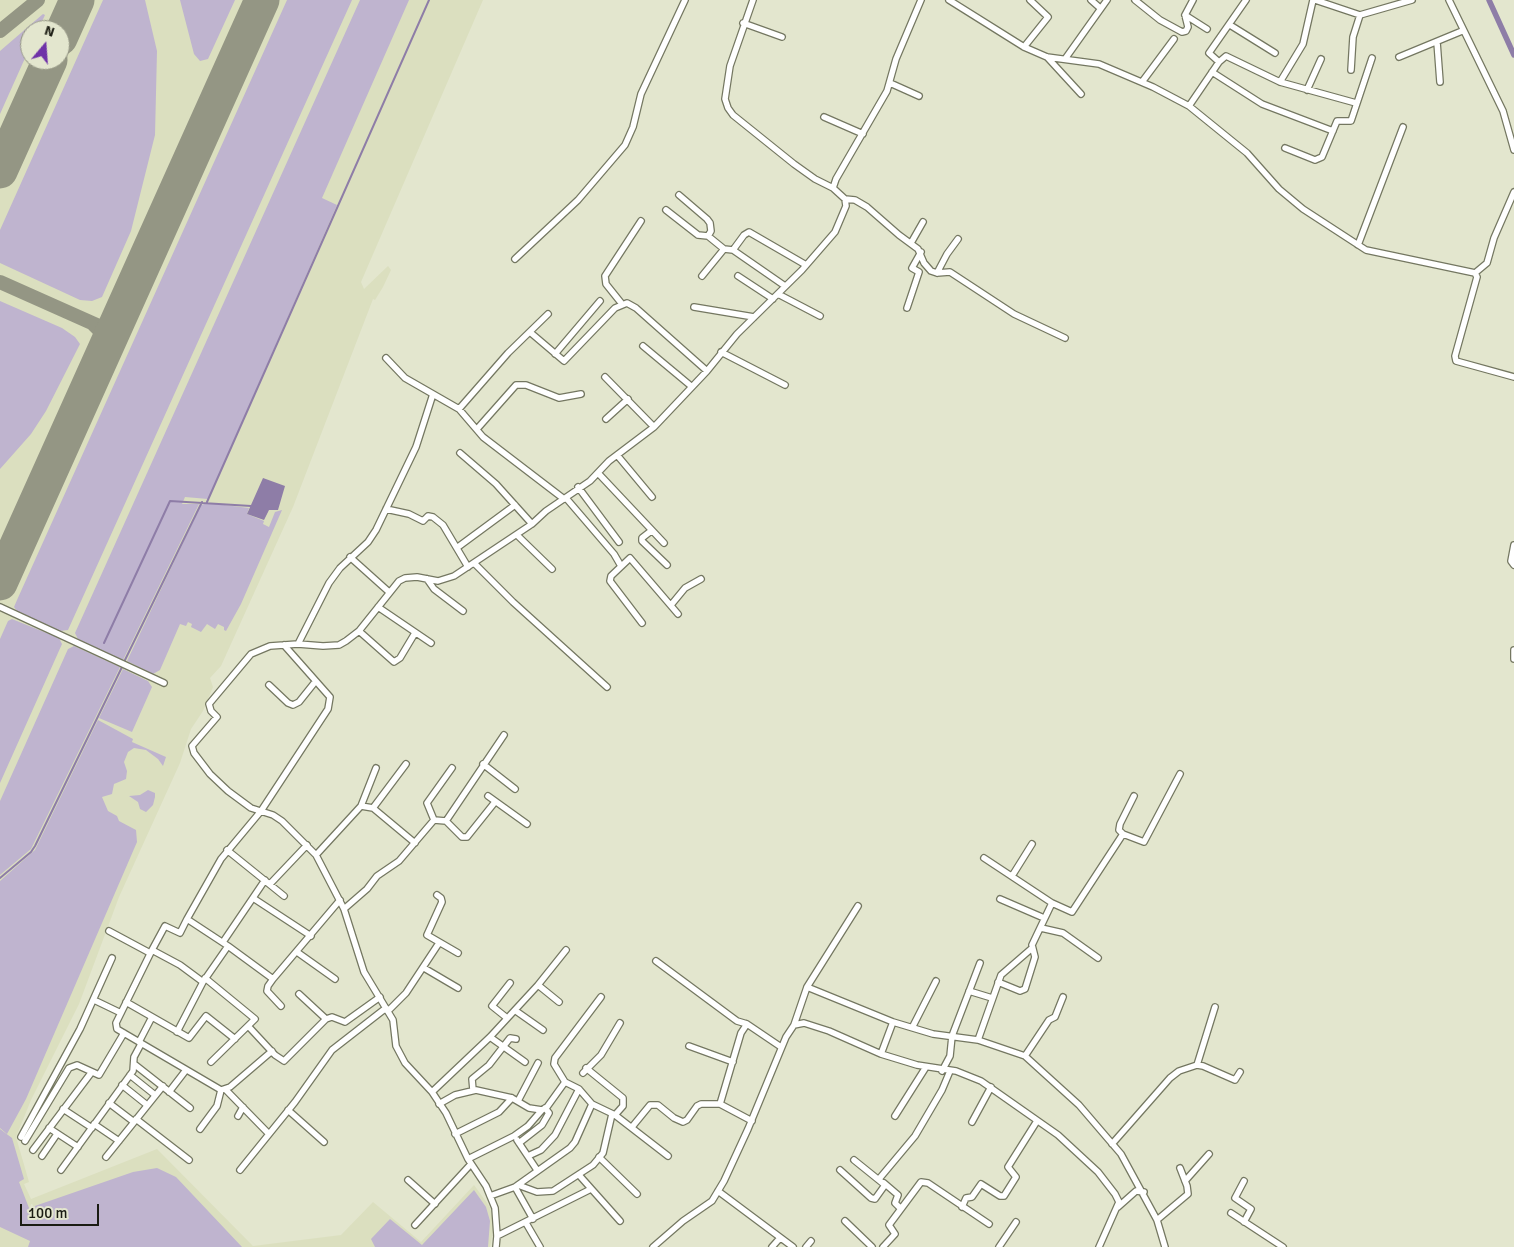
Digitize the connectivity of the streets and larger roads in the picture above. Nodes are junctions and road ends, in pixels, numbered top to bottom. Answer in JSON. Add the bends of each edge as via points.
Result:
{"nodes":[{"id":1,"x":685,"y":0,"type":"edge"},
{"id":2,"x":752,"y":0,"type":"edge"},
{"id":3,"x":921,"y":0,"type":"edge"},
{"id":4,"x":949,"y":0,"type":"edge"},
{"id":5,"x":1030,"y":0,"type":"edge"},
{"id":6,"x":1091,"y":0,"type":"edge"},
{"id":7,"x":1106,"y":0,"type":"edge"},
{"id":8,"x":1135,"y":0,"type":"edge"},
{"id":9,"x":1193,"y":0,"type":"edge"},
{"id":10,"x":1246,"y":0,"type":"edge"},
{"id":11,"x":1314,"y":0,"type":"edge"},
{"id":12,"x":1412,"y":0,"type":"edge"},
{"id":13,"x":1449,"y":0,"type":"edge"},
{"id":14,"x":1100,"y":8,"type":"junction"},
{"id":15,"x":1185,"y":15,"type":"junction"},
{"id":16,"x":1360,"y":15,"type":"junction"},
{"id":17,"x":743,"y":23,"type":"junction"},
{"id":18,"x":1230,"y":25,"type":"junction"},
{"id":19,"x":1207,"y":29,"type":"dead end"},
{"id":20,"x":1462,"y":31,"type":"junction"},
{"id":21,"x":782,"y":37,"type":"dead end"},
{"id":22,"x":1174,"y":39,"type":"dead end"},
{"id":23,"x":1437,"y":42,"type":"junction"},
{"id":24,"x":1024,"y":47,"type":"junction"},
{"id":25,"x":1275,"y":54,"type":"dead end"},
{"id":26,"x":1047,"y":57,"type":"junction"},
{"id":27,"x":1399,"y":57,"type":"dead end"},
{"id":28,"x":1372,"y":58,"type":"dead end"},
{"id":29,"x":1321,"y":59,"type":"dead end"},
{"id":30,"x":1066,"y":60,"type":"junction"},
{"id":31,"x":1219,"y":62,"type":"junction"},
{"id":32,"x":1351,"y":70,"type":"dead end"},
{"id":33,"x":1212,"y":72,"type":"junction"},
{"id":34,"x":1142,"y":82,"type":"junction"},
{"id":35,"x":1280,"y":82,"type":"junction"},
{"id":36,"x":1440,"y":82,"type":"dead end"},
{"id":37,"x":890,"y":83,"type":"junction"},
{"id":38,"x":1307,"y":90,"type":"junction"},
{"id":39,"x":1081,"y":94,"type":"dead end"},
{"id":40,"x":919,"y":96,"type":"dead end"},
{"id":41,"x":1356,"y":103,"type":"junction"},
{"id":42,"x":1189,"y":106,"type":"junction"},
{"id":43,"x":824,"y":117,"type":"dead end"},
{"id":44,"x":1403,"y":127,"type":"dead end"},
{"id":45,"x":1333,"y":131,"type":"junction"},
{"id":46,"x":863,"y":134,"type":"junction"},
{"id":47,"x":1286,"y":148,"type":"dead end"},
{"id":48,"x":1514,"y":150,"type":"edge"},
{"id":49,"x":833,"y":188,"type":"junction"},
{"id":50,"x":1514,"y":192,"type":"edge"},
{"id":51,"x":680,"y":195,"type":"dead end"},
{"id":52,"x":845,"y":199,"type":"junction"},
{"id":53,"x":666,"y":210,"type":"dead end"},
{"id":54,"x":641,"y":221,"type":"dead end"},
{"id":55,"x":924,"y":222,"type":"dead end"},
{"id":56,"x":708,"y":236,"type":"junction"},
{"id":57,"x":958,"y":239,"type":"dead end"},
{"id":58,"x":911,"y":242,"type":"junction"},
{"id":59,"x":1358,"y":245,"type":"junction"},
{"id":60,"x":724,"y":249,"type":"junction"},
{"id":61,"x":733,"y":250,"type":"junction"},
{"id":62,"x":921,"y":252,"type":"junction"},
{"id":63,"x":515,"y":259,"type":"dead end"},
{"id":64,"x":806,"y":265,"type":"junction"},
{"id":65,"x":937,"y":273,"type":"junction"},
{"id":66,"x":1476,"y":273,"type":"junction"},
{"id":67,"x":702,"y":276,"type":"dead end"},
{"id":68,"x":738,"y":276,"type":"dead end"},
{"id":69,"x":785,"y":286,"type":"junction"},
{"id":70,"x":778,"y":294,"type":"junction"},
{"id":71,"x":773,"y":299,"type":"junction"},
{"id":72,"x":600,"y":300,"type":"dead end"},
{"id":73,"x":622,"y":304,"type":"junction"},
{"id":74,"x":694,"y":307,"type":"dead end"},
{"id":75,"x":906,"y":308,"type":"dead end"},
{"id":76,"x":548,"y":314,"type":"dead end"},
{"id":77,"x":820,"y":316,"type":"dead end"},
{"id":78,"x":754,"y":317,"type":"junction"},
{"id":79,"x":531,"y":333,"type":"junction"},
{"id":80,"x":1065,"y":338,"type":"dead end"},
{"id":81,"x":643,"y":346,"type":"dead end"},
{"id":82,"x":721,"y":352,"type":"junction"},
{"id":83,"x":554,"y":354,"type":"junction"},
{"id":84,"x":386,"y":358,"type":"dead end"},
{"id":85,"x":707,"y":371,"type":"junction"},
{"id":86,"x":605,"y":378,"type":"dead end"},
{"id":87,"x":1514,"y":378,"type":"edge"},
{"id":88,"x":785,"y":384,"type":"dead end"},
{"id":89,"x":691,"y":386,"type":"junction"},
{"id":90,"x":433,"y":394,"type":"junction"},
{"id":91,"x":581,"y":394,"type":"dead end"},
{"id":92,"x":628,"y":399,"type":"junction"},
{"id":93,"x":459,"y":409,"type":"junction"},
{"id":94,"x":606,"y":420,"type":"dead end"},
{"id":95,"x":654,"y":427,"type":"junction"},
{"id":96,"x":477,"y":430,"type":"junction"},
{"id":97,"x":460,"y":453,"type":"dead end"},
{"id":98,"x":617,"y":455,"type":"junction"},
{"id":99,"x":598,"y":474,"type":"junction"},
{"id":100,"x":578,"y":487,"type":"junction"},
{"id":101,"x":652,"y":497,"type":"dead end"},
{"id":102,"x":565,"y":499,"type":"junction"},
{"id":103,"x":515,"y":505,"type":"junction"},
{"id":104,"x":386,"y":509,"type":"junction"},
{"id":105,"x":532,"y":524,"type":"junction"},
{"id":106,"x":651,"y":531,"type":"junction"},
{"id":107,"x":517,"y":535,"type":"junction"},
{"id":108,"x":619,"y":542,"type":"dead end"},
{"id":109,"x":664,"y":543,"type":"dead end"},
{"id":110,"x":1514,"y":545,"type":"edge"},
{"id":111,"x":458,"y":547,"type":"junction"},
{"id":112,"x":350,"y":557,"type":"junction"},
{"id":113,"x":474,"y":562,"type":"junction"},
{"id":114,"x":667,"y":565,"type":"dead end"},
{"id":115,"x":1514,"y":565,"type":"edge"},
{"id":116,"x":621,"y":566,"type":"junction"},
{"id":117,"x":468,"y":567,"type":"junction"},
{"id":118,"x":552,"y":569,"type":"dead end"},
{"id":119,"x":427,"y":579,"type":"junction"},
{"id":120,"x":701,"y":579,"type":"dead end"},
{"id":121,"x":389,"y":592,"type":"junction"},
{"id":122,"x":671,"y":605,"type":"junction"},
{"id":123,"x":0,"y":606,"type":"edge"},
{"id":124,"x":378,"y":607,"type":"junction"},
{"id":125,"x":463,"y":611,"type":"dead end"},
{"id":126,"x":678,"y":614,"type":"dead end"},
{"id":127,"x":642,"y":623,"type":"dead end"},
{"id":128,"x":359,"y":631,"type":"junction"},
{"id":129,"x":415,"y":632,"type":"junction"},
{"id":130,"x":431,"y":643,"type":"dead end"},
{"id":131,"x":298,"y":644,"type":"junction"},
{"id":132,"x":284,"y":645,"type":"junction"},
{"id":133,"x":1514,"y":650,"type":"edge"},
{"id":134,"x":1514,"y":659,"type":"edge"},
{"id":135,"x":315,"y":682,"type":"junction"},
{"id":136,"x":164,"y":683,"type":"dead end"},
{"id":137,"x":269,"y":685,"type":"dead end"},
{"id":138,"x":607,"y":687,"type":"dead end"},
{"id":139,"x":504,"y":734,"type":"dead end"},
{"id":140,"x":406,"y":764,"type":"dead end"},
{"id":141,"x":483,"y":764,"type":"junction"},
{"id":142,"x":376,"y":768,"type":"dead end"},
{"id":143,"x":452,"y":768,"type":"dead end"},
{"id":144,"x":1180,"y":774,"type":"dead end"},
{"id":145,"x":516,"y":788,"type":"dead end"},
{"id":146,"x":488,"y":796,"type":"dead end"},
{"id":147,"x":1134,"y":796,"type":"dead end"},
{"id":148,"x":495,"y":802,"type":"junction"},
{"id":149,"x":361,"y":806,"type":"junction"},
{"id":150,"x":373,"y":808,"type":"junction"},
{"id":151,"x":261,"y":811,"type":"junction"},
{"id":152,"x":434,"y":820,"type":"junction"},
{"id":153,"x":446,"y":821,"type":"junction"},
{"id":154,"x":527,"y":824,"type":"dead end"},
{"id":155,"x":1122,"y":834,"type":"junction"},
{"id":156,"x":415,"y":843,"type":"junction"},
{"id":157,"x":1032,"y":844,"type":"dead end"},
{"id":158,"x":307,"y":845,"type":"junction"},
{"id":159,"x":227,"y":850,"type":"junction"},
{"id":160,"x":316,"y":855,"type":"junction"},
{"id":161,"x":984,"y":858,"type":"dead end"},
{"id":162,"x":1012,"y":876,"type":"junction"},
{"id":163,"x":267,"y":882,"type":"junction"},
{"id":164,"x":284,"y":896,"type":"dead end"},
{"id":165,"x":437,"y":896,"type":"dead end"},
{"id":166,"x":252,"y":898,"type":"junction"},
{"id":167,"x":1000,"y":899,"type":"dead end"},
{"id":168,"x":340,"y":900,"type":"junction"},
{"id":169,"x":1052,"y":903,"type":"junction"},
{"id":170,"x":858,"y":906,"type":"dead end"},
{"id":171,"x":344,"y":909,"type":"junction"},
{"id":172,"x":187,"y":918,"type":"junction"},
{"id":173,"x":1044,"y":918,"type":"junction"},
{"id":174,"x":1041,"y":928,"type":"junction"},
{"id":175,"x":108,"y":931,"type":"dead end"},
{"id":176,"x":311,"y":936,"type":"junction"},
{"id":177,"x":439,"y":943,"type":"junction"},
{"id":178,"x":226,"y":944,"type":"junction"},
{"id":179,"x":1032,"y":949,"type":"junction"},
{"id":180,"x":566,"y":950,"type":"dead end"},
{"id":181,"x":151,"y":951,"type":"junction"},
{"id":182,"x":298,"y":952,"type":"junction"},
{"id":183,"x":458,"y":953,"type":"dead end"},
{"id":184,"x":112,"y":958,"type":"dead end"},
{"id":185,"x":1098,"y":958,"type":"dead end"},
{"id":186,"x":656,"y":961,"type":"dead end"},
{"id":187,"x":980,"y":964,"type":"dead end"},
{"id":188,"x":424,"y":968,"type":"junction"},
{"id":189,"x":273,"y":979,"type":"junction"},
{"id":190,"x":335,"y":979,"type":"dead end"},
{"id":191,"x":204,"y":980,"type":"junction"},
{"id":192,"x":936,"y":982,"type":"dead end"},
{"id":193,"x":998,"y":982,"type":"junction"},
{"id":194,"x":510,"y":983,"type":"dead end"},
{"id":195,"x":538,"y":985,"type":"junction"},
{"id":196,"x":807,"y":987,"type":"junction"},
{"id":197,"x":458,"y":988,"type":"dead end"},
{"id":198,"x":969,"y":991,"type":"junction"},
{"id":199,"x":298,"y":994,"type":"dead end"},
{"id":200,"x":380,"y":997,"type":"junction"},
{"id":201,"x":601,"y":997,"type":"dead end"},
{"id":202,"x":1063,"y":997,"type":"dead end"},
{"id":203,"x":992,"y":998,"type":"junction"},
{"id":204,"x":94,"y":1000,"type":"junction"},
{"id":205,"x":126,"y":1002,"type":"junction"},
{"id":206,"x":559,"y":1002,"type":"dead end"},
{"id":207,"x":282,"y":1006,"type":"dead end"},
{"id":208,"x":1215,"y":1007,"type":"dead end"},
{"id":209,"x":387,"y":1009,"type":"junction"},
{"id":210,"x":516,"y":1011,"type":"junction"},
{"id":211,"x":121,"y":1013,"type":"junction"},
{"id":212,"x":152,"y":1017,"type":"junction"},
{"id":213,"x":507,"y":1018,"type":"junction"},
{"id":214,"x":326,"y":1019,"type":"junction"},
{"id":215,"x":893,"y":1022,"type":"junction"},
{"id":216,"x":620,"y":1024,"type":"dead end"},
{"id":217,"x":746,"y":1024,"type":"junction"},
{"id":218,"x":794,"y":1025,"type":"junction"},
{"id":219,"x":249,"y":1026,"type":"junction"},
{"id":220,"x":913,"y":1026,"type":"junction"},
{"id":221,"x":543,"y":1030,"type":"dead end"},
{"id":222,"x":177,"y":1032,"type":"junction"},
{"id":223,"x":124,"y":1033,"type":"junction"},
{"id":224,"x":952,"y":1036,"type":"junction"},
{"id":225,"x":490,"y":1037,"type":"junction"},
{"id":226,"x":235,"y":1039,"type":"junction"},
{"id":227,"x":516,"y":1039,"type":"dead end"},
{"id":228,"x":978,"y":1040,"type":"junction"},
{"id":229,"x":140,"y":1043,"type":"junction"},
{"id":230,"x":689,"y":1046,"type":"dead end"},
{"id":231,"x":781,"y":1047,"type":"junction"},
{"id":232,"x":503,"y":1048,"type":"junction"},
{"id":233,"x":272,"y":1051,"type":"junction"},
{"id":234,"x":882,"y":1054,"type":"junction"},
{"id":235,"x":1025,"y":1056,"type":"junction"},
{"id":236,"x":211,"y":1062,"type":"dead end"},
{"id":237,"x":524,"y":1062,"type":"dead end"},
{"id":238,"x":733,"y":1062,"type":"junction"},
{"id":239,"x":538,"y":1063,"type":"dead end"},
{"id":240,"x":134,"y":1064,"type":"junction"},
{"id":241,"x":1197,"y":1065,"type":"junction"},
{"id":242,"x":926,"y":1067,"type":"junction"},
{"id":243,"x":186,"y":1070,"type":"junction"},
{"id":244,"x":942,"y":1071,"type":"junction"},
{"id":245,"x":950,"y":1071,"type":"junction"},
{"id":246,"x":1240,"y":1072,"type":"dead end"},
{"id":247,"x":90,"y":1073,"type":"junction"},
{"id":248,"x":130,"y":1075,"type":"junction"},
{"id":249,"x":565,"y":1082,"type":"junction"},
{"id":250,"x":122,"y":1085,"type":"junction"},
{"id":251,"x":163,"y":1086,"type":"junction"},
{"id":252,"x":991,"y":1088,"type":"junction"},
{"id":253,"x":579,"y":1089,"type":"junction"},
{"id":254,"x":223,"y":1090,"type":"junction"},
{"id":255,"x":473,"y":1090,"type":"junction"},
{"id":256,"x":169,"y":1092,"type":"junction"},
{"id":257,"x":432,"y":1092,"type":"junction"},
{"id":258,"x":155,"y":1096,"type":"junction"},
{"id":259,"x":515,"y":1099,"type":"junction"},
{"id":260,"x":110,"y":1103,"type":"junction"},
{"id":261,"x":439,"y":1104,"type":"junction"},
{"id":262,"x":592,"y":1104,"type":"junction"},
{"id":263,"x":720,"y":1104,"type":"junction"},
{"id":264,"x":148,"y":1105,"type":"junction"},
{"id":265,"x":243,"y":1107,"type":"junction"},
{"id":266,"x":190,"y":1108,"type":"dead end"},
{"id":267,"x":63,"y":1109,"type":"junction"},
{"id":268,"x":544,"y":1109,"type":"junction"},
{"id":269,"x":288,"y":1110,"type":"junction"},
{"id":270,"x":614,"y":1114,"type":"junction"},
{"id":271,"x":238,"y":1116,"type":"dead end"},
{"id":272,"x":895,"y":1116,"type":"dead end"},
{"id":273,"x":135,"y":1121,"type":"junction"},
{"id":274,"x":752,"y":1121,"type":"junction"},
{"id":275,"x":1037,"y":1121,"type":"junction"},
{"id":276,"x":972,"y":1122,"type":"dead end"},
{"id":277,"x":93,"y":1126,"type":"junction"},
{"id":278,"x":632,"y":1127,"type":"junction"},
{"id":279,"x":49,"y":1128,"type":"junction"},
{"id":280,"x":200,"y":1128,"type":"dead end"},
{"id":281,"x":268,"y":1133,"type":"junction"},
{"id":282,"x":57,"y":1134,"type":"junction"},
{"id":283,"x":455,"y":1134,"type":"junction"},
{"id":284,"x":514,"y":1136,"type":"junction"},
{"id":285,"x":119,"y":1141,"type":"junction"},
{"id":286,"x":324,"y":1142,"type":"dead end"},
{"id":287,"x":519,"y":1143,"type":"junction"},
{"id":288,"x":1112,"y":1144,"type":"junction"},
{"id":289,"x":78,"y":1148,"type":"junction"},
{"id":290,"x":33,"y":1150,"type":"dead end"},
{"id":291,"x":1209,"y":1154,"type":"dead end"},
{"id":292,"x":42,"y":1156,"type":"dead end"},
{"id":293,"x":528,"y":1156,"type":"junction"},
{"id":294,"x":668,"y":1156,"type":"dead end"},
{"id":295,"x":106,"y":1157,"type":"dead end"},
{"id":296,"x":599,"y":1157,"type":"junction"},
{"id":297,"x":188,"y":1160,"type":"dead end"},
{"id":298,"x":854,"y":1160,"type":"dead end"},
{"id":299,"x":470,"y":1161,"type":"junction"},
{"id":300,"x":1180,"y":1168,"type":"dead end"},
{"id":301,"x":61,"y":1170,"type":"dead end"},
{"id":302,"x":240,"y":1170,"type":"dead end"},
{"id":303,"x":536,"y":1170,"type":"junction"},
{"id":304,"x":840,"y":1170,"type":"dead end"},
{"id":305,"x":579,"y":1175,"type":"junction"},
{"id":306,"x":408,"y":1180,"type":"dead end"},
{"id":307,"x":881,"y":1181,"type":"junction"},
{"id":308,"x":1185,"y":1181,"type":"junction"},
{"id":309,"x":1244,"y":1181,"type":"dead end"},
{"id":310,"x":517,"y":1186,"type":"junction"},
{"id":311,"x":591,"y":1189,"type":"junction"},
{"id":312,"x":718,"y":1191,"type":"junction"},
{"id":313,"x":1144,"y":1192,"type":"junction"},
{"id":314,"x":637,"y":1194,"type":"dead end"},
{"id":315,"x":490,"y":1196,"type":"junction"},
{"id":316,"x":435,"y":1204,"type":"junction"},
{"id":317,"x":962,"y":1207,"type":"junction"},
{"id":318,"x":902,"y":1209,"type":"junction"},
{"id":319,"x":1117,"y":1209,"type":"junction"},
{"id":320,"x":1231,"y":1214,"type":"dead end"},
{"id":321,"x":533,"y":1219,"type":"junction"},
{"id":322,"x":1157,"y":1220,"type":"junction"},
{"id":323,"x":620,"y":1221,"type":"dead end"},
{"id":324,"x":845,"y":1221,"type":"dead end"},
{"id":325,"x":1016,"y":1222,"type":"dead end"},
{"id":326,"x":1244,"y":1222,"type":"junction"},
{"id":327,"x":526,"y":1223,"type":"junction"},
{"id":328,"x":989,"y":1224,"type":"dead end"},
{"id":329,"x":415,"y":1225,"type":"dead end"},
{"id":330,"x":497,"y":1236,"type":"junction"},
{"id":331,"x":780,"y":1238,"type":"junction"},
{"id":332,"x":811,"y":1241,"type":"dead end"},
{"id":333,"x":496,"y":1247,"type":"edge"},
{"id":334,"x":540,"y":1247,"type":"edge"},
{"id":335,"x":653,"y":1247,"type":"edge"},
{"id":336,"x":772,"y":1247,"type":"edge"},
{"id":337,"x":793,"y":1247,"type":"edge"},
{"id":338,"x":806,"y":1247,"type":"edge"},
{"id":339,"x":872,"y":1247,"type":"edge"},
{"id":340,"x":883,"y":1247,"type":"edge"},
{"id":341,"x":999,"y":1247,"type":"edge"},
{"id":342,"x":1099,"y":1247,"type":"edge"},
{"id":343,"x":1166,"y":1247,"type":"edge"},
{"id":344,"x":1283,"y":1247,"type":"edge"}],
"edges":[{"from":1,"to":63,"type":"street","via":[[641,94],[625,145],[578,200]]},
{"from":2,"to":17,"type":"street"},
{"from":3,"to":37,"type":"street","via":[[896,59]]},
{"from":4,"to":24,"type":"street"},
{"from":5,"to":24,"type":"street","via":[[1048,17]]},
{"from":6,"to":14,"type":"street"},
{"from":7,"to":14,"type":"street"},
{"from":8,"to":15,"type":"street","via":[[1182,32],[1188,27]]},
{"from":9,"to":15,"type":"street"},
{"from":10,"to":18,"type":"street"},
{"from":11,"to":16,"type":"street"},
{"from":11,"to":35,"type":"street","via":[[1303,44]]},
{"from":12,"to":16,"type":"street"},
{"from":13,"to":20,"type":"street"},
{"from":14,"to":30,"type":"street"},
{"from":15,"to":19,"type":"street"},
{"from":16,"to":32,"type":"street"},
{"from":17,"to":21,"type":"street"},
{"from":17,"to":49,"type":"street","via":[[726,89],[728,108],[794,164]]},
{"from":18,"to":25,"type":"street"},
{"from":18,"to":31,"type":"street","via":[[1209,53]]},
{"from":20,"to":23,"type":"street"},
{"from":20,"to":48,"type":"street","via":[[1502,111]]},
{"from":22,"to":34,"type":"street"},
{"from":23,"to":27,"type":"street"},
{"from":23,"to":36,"type":"street"},
{"from":24,"to":26,"type":"street"},
{"from":26,"to":30,"type":"street"},
{"from":26,"to":39,"type":"street"},
{"from":28,"to":41,"type":"street"},
{"from":29,"to":38,"type":"street"},
{"from":30,"to":34,"type":"street","via":[[1099,64]]},
{"from":31,"to":33,"type":"street"},
{"from":31,"to":35,"type":"street","via":[[1230,56]]},
{"from":33,"to":42,"type":"street"},
{"from":33,"to":45,"type":"street","via":[[1262,104]]},
{"from":34,"to":42,"type":"street"},
{"from":35,"to":38,"type":"street"},
{"from":37,"to":40,"type":"street"},
{"from":37,"to":46,"type":"street"},
{"from":38,"to":41,"type":"street"},
{"from":41,"to":45,"type":"street","via":[[1350,122],[1336,121]]},
{"from":42,"to":59,"type":"street","via":[[1247,153],[1303,209]]},
{"from":43,"to":46,"type":"street"},
{"from":44,"to":59,"type":"street"},
{"from":45,"to":47,"type":"street","via":[[1322,157],[1317,160]]},
{"from":46,"to":49,"type":"street"},
{"from":49,"to":52,"type":"street"},
{"from":50,"to":66,"type":"street","via":[[1487,263]]},
{"from":51,"to":56,"type":"street","via":[[710,224]]},
{"from":52,"to":58,"type":"street","via":[[868,207]]},
{"from":52,"to":64,"type":"street","via":[[846,206],[835,232]]},
{"from":53,"to":56,"type":"street","via":[[698,235]]},
{"from":54,"to":73,"type":"street","via":[[605,276],[606,284]]},
{"from":55,"to":58,"type":"street"},
{"from":56,"to":60,"type":"street"},
{"from":57,"to":65,"type":"street"},
{"from":58,"to":62,"type":"street"},
{"from":59,"to":66,"type":"street","via":[[1375,253]]},
{"from":60,"to":61,"type":"street"},
{"from":60,"to":67,"type":"street"},
{"from":61,"to":64,"type":"street","via":[[749,232]]},
{"from":61,"to":69,"type":"street"},
{"from":62,"to":65,"type":"street","via":[[928,268]]},
{"from":62,"to":75,"type":"street","via":[[912,268],[919,272]]},
{"from":64,"to":69,"type":"street"},
{"from":65,"to":80,"type":"street","via":[[950,272],[1014,314]]},
{"from":66,"to":87,"type":"street","via":[[1456,361]]},
{"from":68,"to":71,"type":"street"},
{"from":69,"to":70,"type":"street"},
{"from":70,"to":71,"type":"street"},
{"from":70,"to":77,"type":"street"},
{"from":71,"to":78,"type":"street"},
{"from":72,"to":83,"type":"street"},
{"from":73,"to":83,"type":"street","via":[[567,359],[559,359]]},
{"from":73,"to":85,"type":"street","via":[[636,308]]},
{"from":74,"to":78,"type":"street"},
{"from":76,"to":79,"type":"street"},
{"from":78,"to":82,"type":"street"},
{"from":79,"to":83,"type":"street"},
{"from":79,"to":93,"type":"street","via":[[508,352]]},
{"from":81,"to":89,"type":"street"},
{"from":82,"to":85,"type":"street"},
{"from":82,"to":88,"type":"street"},
{"from":84,"to":90,"type":"street","via":[[398,373]]},
{"from":85,"to":89,"type":"street"},
{"from":86,"to":92,"type":"street"},
{"from":89,"to":95,"type":"street"},
{"from":90,"to":93,"type":"street"},
{"from":90,"to":104,"type":"street","via":[[416,447]]},
{"from":91,"to":96,"type":"street","via":[[559,398],[526,385],[516,385]]},
{"from":92,"to":94,"type":"street"},
{"from":92,"to":95,"type":"street"},
{"from":93,"to":96,"type":"street"},
{"from":95,"to":98,"type":"street"},
{"from":96,"to":102,"type":"street"},
{"from":97,"to":103,"type":"street","via":[[478,466]]},
{"from":98,"to":99,"type":"street"},
{"from":98,"to":101,"type":"street"},
{"from":99,"to":100,"type":"street"},
{"from":99,"to":106,"type":"street"},
{"from":100,"to":102,"type":"street"},
{"from":100,"to":108,"type":"street"},
{"from":102,"to":105,"type":"street"},
{"from":102,"to":116,"type":"street"},
{"from":103,"to":105,"type":"street"},
{"from":103,"to":111,"type":"street"},
{"from":104,"to":111,"type":"street","via":[[423,521],[428,516],[432,517],[443,525]]},
{"from":104,"to":112,"type":"street","via":[[368,542]]},
{"from":105,"to":107,"type":"street"},
{"from":106,"to":109,"type":"street"},
{"from":106,"to":114,"type":"street","via":[[642,541]]},
{"from":107,"to":113,"type":"street"},
{"from":107,"to":118,"type":"street"},
{"from":110,"to":115,"type":"street","via":[[1511,561]]},
{"from":111,"to":117,"type":"street"},
{"from":112,"to":121,"type":"street"},
{"from":112,"to":131,"type":"street","via":[[329,583]]},
{"from":113,"to":117,"type":"street"},
{"from":113,"to":138,"type":"street"},
{"from":116,"to":122,"type":"street","via":[[630,558]]},
{"from":116,"to":127,"type":"street","via":[[610,581]]},
{"from":117,"to":119,"type":"street","via":[[438,581]]},
{"from":119,"to":121,"type":"street","via":[[406,578]]},
{"from":119,"to":125,"type":"street","via":[[434,589]]},
{"from":120,"to":122,"type":"street","via":[[685,588]]},
{"from":121,"to":124,"type":"street"},
{"from":122,"to":126,"type":"street"},
{"from":123,"to":136,"type":"street"},
{"from":124,"to":128,"type":"street"},
{"from":124,"to":129,"type":"street"},
{"from":128,"to":129,"type":"street","via":[[394,662]]},
{"from":128,"to":131,"type":"street","via":[[339,644]]},
{"from":129,"to":130,"type":"street"},
{"from":131,"to":132,"type":"street"},
{"from":132,"to":135,"type":"street"},
{"from":132,"to":151,"type":"street","via":[[266,646],[251,654],[209,704],[217,717],[192,746],[205,767],[228,791],[244,804]]},
{"from":133,"to":134,"type":"street"},
{"from":135,"to":137,"type":"street","via":[[293,705]]},
{"from":135,"to":151,"type":"street","via":[[330,697],[328,709]]},
{"from":139,"to":141,"type":"street"},
{"from":140,"to":150,"type":"street"},
{"from":141,"to":145,"type":"street"},
{"from":141,"to":153,"type":"street"},
{"from":142,"to":149,"type":"street"},
{"from":143,"to":152,"type":"street","via":[[427,803]]},
{"from":144,"to":155,"type":"street","via":[[1146,841]]},
{"from":146,"to":148,"type":"street"},
{"from":147,"to":155,"type":"street","via":[[1120,824]]},
{"from":148,"to":153,"type":"street","via":[[467,837],[462,837]]},
{"from":148,"to":154,"type":"street"},
{"from":149,"to":150,"type":"street"},
{"from":149,"to":160,"type":"street"},
{"from":150,"to":156,"type":"street"},
{"from":151,"to":158,"type":"street","via":[[282,821]]},
{"from":151,"to":159,"type":"street"},
{"from":152,"to":153,"type":"street"},
{"from":152,"to":156,"type":"street"},
{"from":155,"to":169,"type":"street","via":[[1075,911],[1069,912]]},
{"from":156,"to":171,"type":"street"},
{"from":157,"to":162,"type":"street"},
{"from":158,"to":160,"type":"street"},
{"from":158,"to":163,"type":"street"},
{"from":159,"to":163,"type":"street"},
{"from":159,"to":172,"type":"street"},
{"from":160,"to":168,"type":"street"},
{"from":161,"to":162,"type":"street"},
{"from":162,"to":169,"type":"street"},
{"from":163,"to":164,"type":"street"},
{"from":163,"to":166,"type":"street"},
{"from":165,"to":177,"type":"street","via":[[442,902],[426,933]]},
{"from":166,"to":176,"type":"street"},
{"from":166,"to":178,"type":"street"},
{"from":167,"to":173,"type":"street"},
{"from":168,"to":171,"type":"street"},
{"from":168,"to":176,"type":"street"},
{"from":169,"to":173,"type":"street"},
{"from":170,"to":196,"type":"street"},
{"from":171,"to":200,"type":"street","via":[[364,972]]},
{"from":172,"to":178,"type":"street"},
{"from":172,"to":181,"type":"street","via":[[180,934],[165,926]]},
{"from":173,"to":174,"type":"street"},
{"from":174,"to":179,"type":"street"},
{"from":174,"to":185,"type":"street","via":[[1063,933]]},
{"from":175,"to":181,"type":"street"},
{"from":176,"to":182,"type":"street"},
{"from":177,"to":183,"type":"street"},
{"from":177,"to":188,"type":"street"},
{"from":178,"to":189,"type":"street"},
{"from":178,"to":191,"type":"street"},
{"from":179,"to":193,"type":"street","via":[[1006,969]]},
{"from":179,"to":193,"type":"street","via":[[1035,957],[1024,990]]},
{"from":180,"to":195,"type":"street"},
{"from":181,"to":191,"type":"street"},
{"from":181,"to":205,"type":"street"},
{"from":182,"to":189,"type":"street"},
{"from":182,"to":190,"type":"street"},
{"from":184,"to":204,"type":"street"},
{"from":186,"to":217,"type":"street","via":[[737,1021]]},
{"from":187,"to":198,"type":"street"},
{"from":188,"to":197,"type":"street"},
{"from":188,"to":209,"type":"street","via":[[406,994]]},
{"from":189,"to":207,"type":"street","via":[[267,991]]},
{"from":191,"to":219,"type":"street","via":[[254,1016]]},
{"from":191,"to":222,"type":"street"},
{"from":192,"to":220,"type":"street"},
{"from":193,"to":203,"type":"street"},
{"from":194,"to":213,"type":"street","via":[[492,1006]]},
{"from":195,"to":206,"type":"street"},
{"from":195,"to":210,"type":"street"},
{"from":196,"to":215,"type":"street"},
{"from":196,"to":218,"type":"street"},
{"from":198,"to":203,"type":"street"},
{"from":198,"to":224,"type":"street"},
{"from":199,"to":214,"type":"street"},
{"from":200,"to":209,"type":"street"},
{"from":200,"to":214,"type":"street","via":[[345,1022],[332,1017]]},
{"from":201,"to":249,"type":"street","via":[[555,1058],[554,1064]]},
{"from":202,"to":235,"type":"street","via":[[1055,1017],[1049,1020]]},
{"from":203,"to":228,"type":"street"},
{"from":204,"to":211,"type":"street"},
{"from":204,"to":247,"type":"street","via":[[23,1139],[68,1068],[77,1065]]},
{"from":205,"to":211,"type":"street"},
{"from":205,"to":212,"type":"street"},
{"from":208,"to":241,"type":"street"},
{"from":209,"to":257,"type":"street","via":[[393,1020],[396,1046],[405,1064]]},
{"from":209,"to":269,"type":"street","via":[[332,1050]]},
{"from":210,"to":213,"type":"street"},
{"from":210,"to":221,"type":"street"},
{"from":211,"to":223,"type":"street","via":[[115,1025]]},
{"from":212,"to":222,"type":"street"},
{"from":212,"to":229,"type":"street"},
{"from":213,"to":225,"type":"street"},
{"from":214,"to":233,"type":"street","via":[[285,1060],[279,1059]]},
{"from":215,"to":220,"type":"street"},
{"from":215,"to":234,"type":"street"},
{"from":216,"to":270,"type":"street","via":[[601,1055],[584,1071],[623,1098],[623,1106]]},
{"from":217,"to":231,"type":"street"},
{"from":217,"to":238,"type":"street"},
{"from":218,"to":231,"type":"street"},
{"from":218,"to":234,"type":"street","via":[[804,1023],[829,1031]]},
{"from":219,"to":226,"type":"street"},
{"from":219,"to":233,"type":"street"},
{"from":220,"to":224,"type":"street","via":[[933,1034]]},
{"from":222,"to":226,"type":"street","via":[[191,1038],[206,1016]]},
{"from":223,"to":229,"type":"street"},
{"from":223,"to":247,"type":"street","via":[[101,1074]]},
{"from":224,"to":228,"type":"street"},
{"from":224,"to":244,"type":"street","via":[[950,1056]]},
{"from":225,"to":232,"type":"street"},
{"from":225,"to":257,"type":"street"},
{"from":226,"to":236,"type":"street"},
{"from":227,"to":232,"type":"street","via":[[510,1038]]},
{"from":228,"to":235,"type":"street"},
{"from":229,"to":240,"type":"street"},
{"from":229,"to":243,"type":"street"},
{"from":230,"to":238,"type":"street"},
{"from":231,"to":274,"type":"street"},
{"from":232,"to":237,"type":"street"},
{"from":232,"to":255,"type":"street","via":[[472,1079]]},
{"from":233,"to":254,"type":"street"},
{"from":234,"to":242,"type":"street"},
{"from":235,"to":288,"type":"street","via":[[1079,1105]]},
{"from":238,"to":263,"type":"street"},
{"from":239,"to":259,"type":"street"},
{"from":240,"to":248,"type":"street"},
{"from":240,"to":251,"type":"street"},
{"from":241,"to":246,"type":"street","via":[[1235,1080]]},
{"from":241,"to":288,"type":"street","via":[[1170,1078]]},
{"from":242,"to":244,"type":"street"},
{"from":242,"to":272,"type":"street"},
{"from":243,"to":254,"type":"street"},
{"from":243,"to":256,"type":"street"},
{"from":244,"to":245,"type":"street"},
{"from":245,"to":252,"type":"street"},
{"from":245,"to":307,"type":"street","via":[[915,1136]]},
{"from":247,"to":267,"type":"street"},
{"from":248,"to":250,"type":"street"},
{"from":248,"to":258,"type":"street"},
{"from":249,"to":253,"type":"street"},
{"from":249,"to":268,"type":"street"},
{"from":250,"to":260,"type":"street"},
{"from":250,"to":264,"type":"street"},
{"from":251,"to":256,"type":"street"},
{"from":251,"to":258,"type":"street"},
{"from":252,"to":275,"type":"street"},
{"from":252,"to":276,"type":"street"},
{"from":253,"to":262,"type":"street"},
{"from":253,"to":293,"type":"street","via":[[556,1135],[541,1150]]},
{"from":254,"to":265,"type":"street"},
{"from":254,"to":280,"type":"street","via":[[220,1102]]},
{"from":255,"to":259,"type":"street"},
{"from":255,"to":261,"type":"street"},
{"from":256,"to":266,"type":"street"},
{"from":257,"to":261,"type":"street"},
{"from":258,"to":264,"type":"street"},
{"from":259,"to":268,"type":"street","via":[[529,1108]]},
{"from":259,"to":283,"type":"street","via":[[499,1112]]},
{"from":260,"to":273,"type":"street"},
{"from":260,"to":277,"type":"street"},
{"from":261,"to":283,"type":"street"},
{"from":262,"to":270,"type":"street"},
{"from":262,"to":303,"type":"street","via":[[575,1142],[549,1165]]},
{"from":263,"to":274,"type":"street"},
{"from":263,"to":278,"type":"street","via":[[701,1104],[683,1122],[658,1106],[650,1105]]},
{"from":264,"to":273,"type":"street"},
{"from":265,"to":271,"type":"street"},
{"from":265,"to":281,"type":"street"},
{"from":267,"to":277,"type":"street"},
{"from":267,"to":279,"type":"street"},
{"from":268,"to":284,"type":"street"},
{"from":268,"to":287,"type":"street","via":[[549,1113],[542,1125]]},
{"from":269,"to":281,"type":"street"},
{"from":269,"to":286,"type":"street"},
{"from":270,"to":278,"type":"street"},
{"from":270,"to":296,"type":"street"},
{"from":273,"to":285,"type":"street"},
{"from":273,"to":297,"type":"street"},
{"from":274,"to":312,"type":"street"},
{"from":275,"to":317,"type":"street","via":[[1008,1167],[1016,1177],[1004,1196],[980,1184]]},
{"from":275,"to":319,"type":"street","via":[[1058,1134],[1098,1172],[1115,1194],[1119,1202]]},
{"from":277,"to":285,"type":"street"},
{"from":277,"to":289,"type":"street"},
{"from":278,"to":294,"type":"street"},
{"from":279,"to":282,"type":"street"},
{"from":279,"to":290,"type":"street"},
{"from":281,"to":302,"type":"street"},
{"from":282,"to":289,"type":"street"},
{"from":282,"to":292,"type":"street"},
{"from":283,"to":299,"type":"street"},
{"from":284,"to":287,"type":"street"},
{"from":284,"to":299,"type":"street"},
{"from":285,"to":295,"type":"street"},
{"from":287,"to":293,"type":"street"},
{"from":288,"to":313,"type":"street"},
{"from":289,"to":301,"type":"street"},
{"from":291,"to":308,"type":"street"},
{"from":293,"to":303,"type":"street"},
{"from":296,"to":305,"type":"street"},
{"from":296,"to":314,"type":"street"},
{"from":298,"to":307,"type":"street"},
{"from":299,"to":315,"type":"street"},
{"from":299,"to":316,"type":"street"},
{"from":300,"to":308,"type":"street"},
{"from":303,"to":310,"type":"street"},
{"from":304,"to":307,"type":"street","via":[[874,1199],[884,1188]]},
{"from":305,"to":310,"type":"street","via":[[553,1191],[537,1192]]},
{"from":305,"to":311,"type":"street"},
{"from":306,"to":316,"type":"street"},
{"from":307,"to":318,"type":"street","via":[[898,1195],[895,1203]]},
{"from":308,"to":322,"type":"street","via":[[1188,1194]]},
{"from":309,"to":326,"type":"street","via":[[1236,1199],[1251,1209]]},
{"from":310,"to":315,"type":"street"},
{"from":310,"to":321,"type":"street"},
{"from":311,"to":321,"type":"street"},
{"from":311,"to":323,"type":"street"},
{"from":312,"to":331,"type":"street"},
{"from":312,"to":335,"type":"street","via":[[712,1201]]},
{"from":313,"to":319,"type":"street","via":[[1136,1192]]},
{"from":313,"to":322,"type":"street"},
{"from":315,"to":330,"type":"street"},
{"from":316,"to":329,"type":"street"},
{"from":317,"to":318,"type":"street","via":[[924,1181]]},
{"from":317,"to":328,"type":"street"},
{"from":318,"to":340,"type":"street","via":[[889,1225],[895,1234]]},
{"from":319,"to":342,"type":"street"},
{"from":320,"to":326,"type":"street"},
{"from":321,"to":327,"type":"street"},
{"from":322,"to":343,"type":"street"},
{"from":324,"to":339,"type":"street"},
{"from":325,"to":341,"type":"street"},
{"from":326,"to":344,"type":"street"},
{"from":327,"to":330,"type":"street"},
{"from":327,"to":334,"type":"street"},
{"from":330,"to":333,"type":"street"},
{"from":331,"to":336,"type":"street"},
{"from":331,"to":337,"type":"street"},
{"from":332,"to":338,"type":"street"}]}
